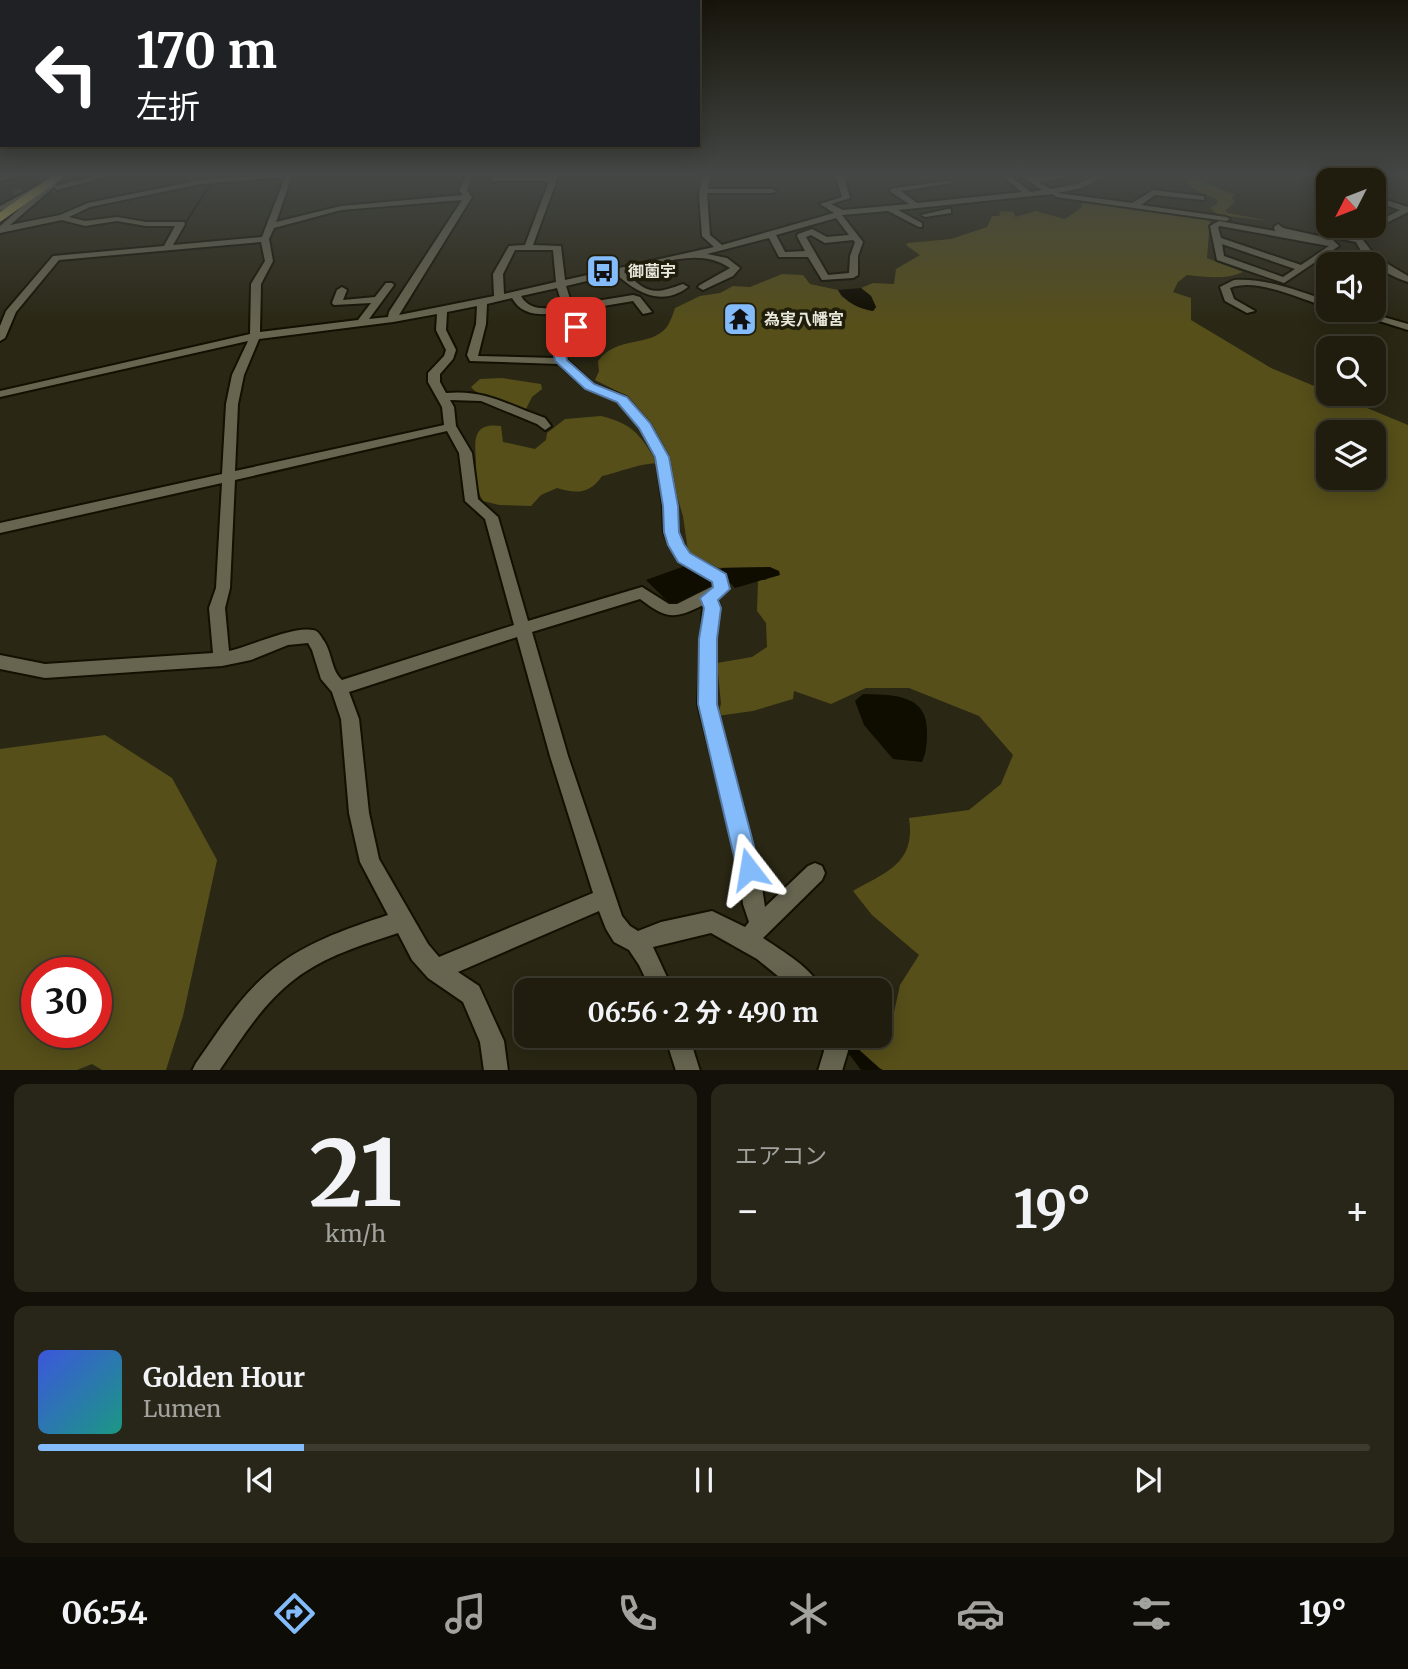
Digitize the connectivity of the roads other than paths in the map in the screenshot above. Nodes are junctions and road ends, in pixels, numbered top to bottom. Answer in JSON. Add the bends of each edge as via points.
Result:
{"nodes":[{"id":1,"x":20,"y":224,"type":"edge"},
{"id":2,"x":141,"y":224,"type":"edge"},
{"id":3,"x":278,"y":224,"type":"edge"},
{"id":4,"x":450,"y":224,"type":"edge"},
{"id":5,"x":536,"y":224,"type":"edge"},
{"id":6,"x":705,"y":224,"type":"edge"},
{"id":7,"x":804,"y":224,"type":"edge"},
{"id":8,"x":846,"y":224,"type":"edge"},
{"id":9,"x":1217,"y":224,"type":"edge"},
{"id":10,"x":1224,"y":224,"type":"edge"},
{"id":11,"x":1257,"y":224,"type":"edge"},
{"id":12,"x":1378,"y":224,"type":"edge"},
{"id":13,"x":270,"y":226,"type":"joint"},
{"id":14,"x":2,"y":227,"type":"edge"},
{"id":15,"x":1278,"y":227,"type":"junction"},
{"id":16,"x":771,"y":233,"type":"junction"},
{"id":17,"x":853,"y":237,"type":"junction"},
{"id":18,"x":265,"y":239,"type":"junction"},
{"id":19,"x":1217,"y":240,"type":"junction"},
{"id":20,"x":1359,"y":240,"type":"junction"},
{"id":21,"x":1334,"y":244,"type":"junction"},
{"id":22,"x":528,"y":247,"type":"junction"},
{"id":23,"x":167,"y":248,"type":"junction"},
{"id":24,"x":721,"y":248,"type":"junction"},
{"id":25,"x":695,"y":253,"type":"junction"},
{"id":26,"x":809,"y":254,"type":"junction"},
{"id":27,"x":1302,"y":268,"type":"junction"},
{"id":28,"x":617,"y":271,"type":"junction"},
{"id":29,"x":1408,"y":279,"type":"edge"},
{"id":30,"x":562,"y":284,"type":"junction"},
{"id":31,"x":389,"y":285,"type":"dead end"},
{"id":32,"x":683,"y":287,"type":"dead end"},
{"id":33,"x":703,"y":288,"type":"dead end"},
{"id":34,"x":342,"y":290,"type":"dead end"},
{"id":35,"x":516,"y":295,"type":"junction"},
{"id":36,"x":499,"y":299,"type":"junction"},
{"id":37,"x":378,"y":300,"type":"junction"},
{"id":38,"x":1316,"y":301,"type":"edge"},
{"id":39,"x":482,"y":302,"type":"junction"},
{"id":40,"x":569,"y":308,"type":"junction"},
{"id":41,"x":442,"y":311,"type":"junction"},
{"id":42,"x":1250,"y":311,"type":"dead end"},
{"id":43,"x":647,"y":312,"type":"dead end"},
{"id":44,"x":393,"y":319,"type":"junction"},
{"id":45,"x":1386,"y":321,"type":"edge"},
{"id":46,"x":362,"y":322,"type":"junction"},
{"id":47,"x":1408,"y":327,"type":"edge"},
{"id":48,"x":255,"y":336,"type":"junction"},
{"id":49,"x":0,"y":338,"type":"edge"},
{"id":50,"x":562,"y":361,"type":"junction"},
{"id":51,"x":0,"y":394,"type":"edge"},
{"id":52,"x":443,"y":397,"type":"junction"},
{"id":53,"x":545,"y":426,"type":"dead end"},
{"id":54,"x":450,"y":427,"type":"junction"},
{"id":55,"x":230,"y":477,"type":"junction"},
{"id":56,"x":0,"y":528,"type":"edge"},
{"id":57,"x":709,"y":598,"type":"junction"},
{"id":58,"x":523,"y":629,"type":"junction"},
{"id":59,"x":222,"y":659,"type":"junction"},
{"id":60,"x":0,"y":662,"type":"edge"},
{"id":61,"x":339,"y":688,"type":"junction"},
{"id":62,"x":815,"y":873,"type":"dead end"},
{"id":63,"x":605,"y":898,"type":"junction"},
{"id":64,"x":404,"y":920,"type":"junction"},
{"id":65,"x":761,"y":925,"type":"junction"},
{"id":66,"x":636,"y":942,"type":"junction"},
{"id":67,"x":746,"y":942,"type":"junction"},
{"id":68,"x":436,"y":970,"type":"junction"},
{"id":69,"x":657,"y":978,"type":"edge"},
{"id":70,"x":798,"y":978,"type":"edge"},
{"id":71,"x":681,"y":1048,"type":"edge"},
{"id":72,"x":835,"y":1048,"type":"edge"},
{"id":73,"x":204,"y":1070,"type":"edge"},
{"id":74,"x":496,"y":1070,"type":"edge"},
{"id":75,"x":688,"y":1070,"type":"edge"},
{"id":76,"x":830,"y":1070,"type":"edge"}],
"edges":[{"from":1,"to":14,"type":"street"},
{"from":2,"to":23,"type":"street","via":[[181,224]]},
{"from":3,"to":13,"type":"street"},
{"from":4,"to":44,"type":"street"},
{"from":5,"to":22,"type":"street"},
{"from":6,"to":24,"type":"street","via":[[706,236]]},
{"from":7,"to":16,"type":"street"},
{"from":8,"to":17,"type":"street"},
{"from":9,"to":19,"type":"street"},
{"from":10,"to":21,"type":"street"},
{"from":11,"to":15,"type":"street"},
{"from":12,"to":20,"type":"street"},
{"from":13,"to":18,"type":"street"},
{"from":15,"to":20,"type":"street"},
{"from":15,"to":21,"type":"street"},
{"from":16,"to":24,"type":"street"},
{"from":16,"to":26,"type":"street","via":[[782,255]]},
{"from":17,"to":26,"type":"street","via":[[825,240],[812,232],[801,236]]},
{"from":17,"to":26,"type":"street","via":[[859,242],[853,275],[825,278]]},
{"from":18,"to":23,"type":"street"},
{"from":18,"to":48,"type":"street","via":[[269,261],[256,284]]},
{"from":19,"to":27,"type":"street"},
{"from":19,"to":27,"type":"street","via":[[1220,258],[1284,281]]},
{"from":20,"to":29,"type":"street","via":[[1377,262]]},
{"from":21,"to":27,"type":"street"},
{"from":22,"to":30,"type":"street","via":[[557,247]]},
{"from":22,"to":36,"type":"street","via":[[512,248],[498,274]]},
{"from":23,"to":49,"type":"street","via":[[56,258],[11,311]]},
{"from":24,"to":25,"type":"street"},
{"from":25,"to":28,"type":"street"},
{"from":25,"to":33,"type":"street","via":[[724,260],[735,268]]},
{"from":28,"to":30,"type":"street"},
{"from":28,"to":32,"type":"street","via":[[651,295]]},
{"from":30,"to":35,"type":"street"},
{"from":30,"to":40,"type":"street"},
{"from":31,"to":37,"type":"street"},
{"from":34,"to":37,"type":"street","via":[[337,303]]},
{"from":35,"to":36,"type":"street"},
{"from":35,"to":40,"type":"street","via":[[519,303],[531,310]]},
{"from":36,"to":39,"type":"street"},
{"from":37,"to":46,"type":"street"},
{"from":38,"to":42,"type":"street","via":[[1249,282],[1225,287],[1230,301]]},
{"from":39,"to":41,"type":"street"},
{"from":39,"to":50,"type":"street","via":[[474,359]]},
{"from":40,"to":43,"type":"street","via":[[633,298]]},
{"from":40,"to":50,"type":"street","via":[[576,327],[561,341]]},
{"from":41,"to":44,"type":"street"},
{"from":41,"to":52,"type":"street","via":[[442,330],[452,350],[435,373],[434,382]]},
{"from":44,"to":46,"type":"street"},
{"from":45,"to":47,"type":"street"},
{"from":46,"to":48,"type":"street"},
{"from":48,"to":51,"type":"street"},
{"from":48,"to":55,"type":"street","via":[[238,375],[232,404]]},
{"from":50,"to":57,"type":"street","via":[[589,386],[622,399],[653,439],[662,457],[676,545],[684,558],[720,579],[721,589]]},
{"from":52,"to":53,"type":"street","via":[[461,394],[492,399]]},
{"from":52,"to":54,"type":"street"},
{"from":54,"to":55,"type":"street"},
{"from":54,"to":58,"type":"street","via":[[467,454],[472,501],[491,517]]},
{"from":55,"to":56,"type":"street"},
{"from":55,"to":59,"type":"street","via":[[223,588],[217,608]]},
{"from":57,"to":58,"type":"street","via":[[666,610],[642,593]]},
{"from":57,"to":65,"type":"street","via":[[707,704]]},
{"from":58,"to":61,"type":"street"},
{"from":58,"to":63,"type":"street"},
{"from":59,"to":60,"type":"street","via":[[45,671]]},
{"from":59,"to":61,"type":"street","via":[[312,636],[329,679]]},
{"from":61,"to":64,"type":"street","via":[[350,719],[359,813],[370,862]]},
{"from":62,"to":65,"type":"street"},
{"from":63,"to":66,"type":"street","via":[[613,922]]},
{"from":63,"to":68,"type":"street"},
{"from":64,"to":68,"type":"street"},
{"from":64,"to":73,"type":"street","via":[[331,948],[275,981],[248,1009]]},
{"from":65,"to":67,"type":"street"},
{"from":66,"to":67,"type":"street","via":[[712,922]]},
{"from":66,"to":69,"type":"street"},
{"from":67,"to":70,"type":"street"},
{"from":68,"to":74,"type":"street","via":[[471,994],[492,1041]]},
{"from":71,"to":75,"type":"street"},
{"from":72,"to":76,"type":"street"}]}
